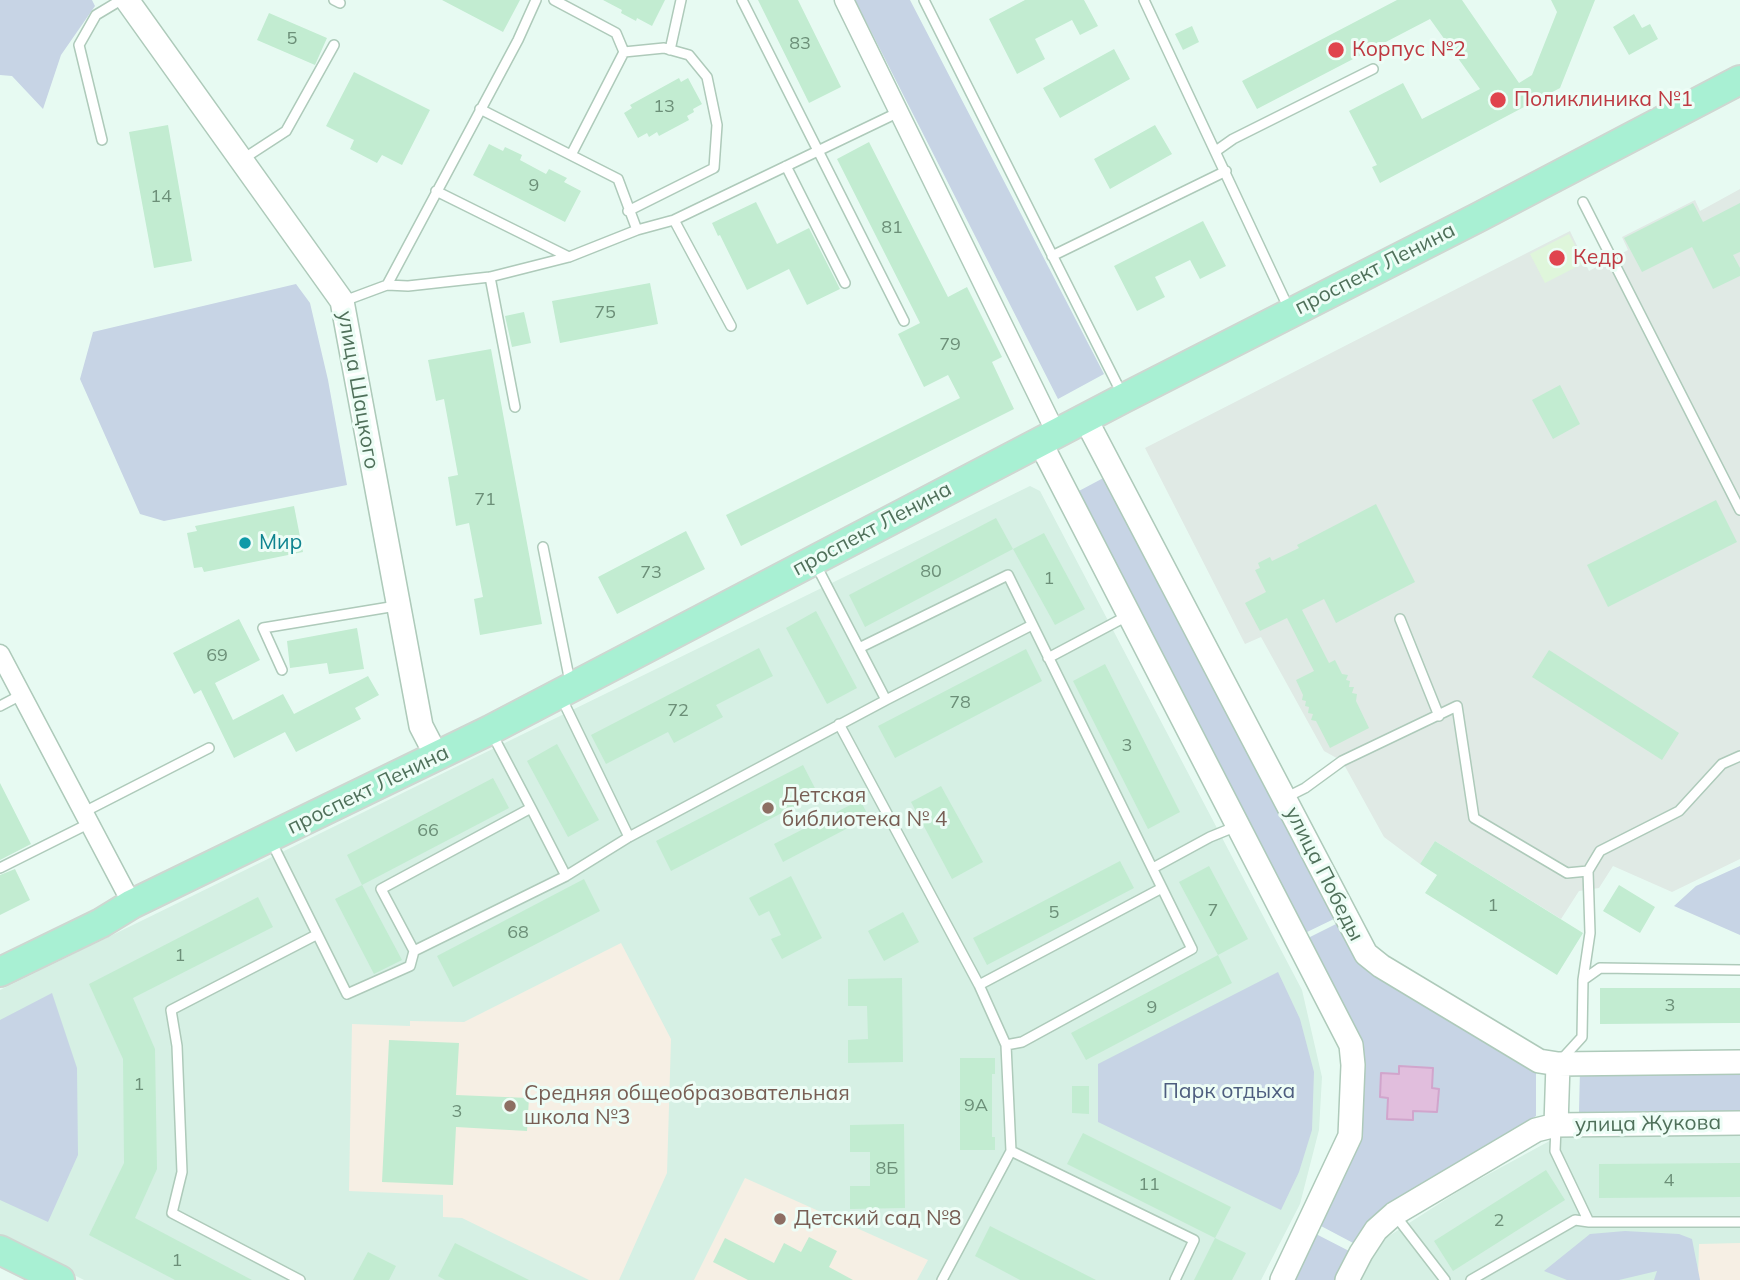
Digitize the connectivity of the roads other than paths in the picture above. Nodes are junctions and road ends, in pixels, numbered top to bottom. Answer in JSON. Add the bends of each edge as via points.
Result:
{"nodes":[{"id":1,"x":121,"y":0,"type":"edge"},
{"id":2,"x":127,"y":0,"type":"edge"},
{"id":3,"x":537,"y":0,"type":"edge"},
{"id":4,"x":554,"y":0,"type":"edge"},
{"id":5,"x":681,"y":0,"type":"edge"},
{"id":6,"x":742,"y":0,"type":"edge"},
{"id":7,"x":845,"y":0,"type":"edge"},
{"id":8,"x":924,"y":0,"type":"edge"},
{"id":9,"x":1144,"y":0,"type":"edge"},
{"id":10,"x":334,"y":46,"type":"dead end"},
{"id":11,"x":670,"y":50,"type":"junction"},
{"id":12,"x":624,"y":52,"type":"junction"},
{"id":13,"x":1373,"y":69,"type":"dead end"},
{"id":14,"x":1740,"y":80,"type":"edge"},
{"id":15,"x":480,"y":109,"type":"junction"},
{"id":16,"x":899,"y":112,"type":"junction"},
{"id":17,"x":102,"y":141,"type":"dead end"},
{"id":18,"x":818,"y":151,"type":"junction"},
{"id":19,"x":1216,"y":151,"type":"junction"},
{"id":20,"x":570,"y":155,"type":"junction"},
{"id":21,"x":242,"y":160,"type":"junction"},
{"id":22,"x":786,"y":166,"type":"junction"},
{"id":23,"x":1226,"y":171,"type":"junction"},
{"id":24,"x":436,"y":191,"type":"junction"},
{"id":25,"x":1583,"y":202,"type":"dead end"},
{"id":26,"x":628,"y":211,"type":"junction"},
{"id":27,"x":674,"y":220,"type":"junction"},
{"id":28,"x":637,"y":230,"type":"junction"},
{"id":29,"x":1052,"y":256,"type":"junction"},
{"id":30,"x":569,"y":257,"type":"junction"},
{"id":31,"x":490,"y":277,"type":"junction"},
{"id":32,"x":845,"y":283,"type":"dead end"},
{"id":33,"x":387,"y":285,"type":"junction"},
{"id":34,"x":342,"y":301,"type":"junction"},
{"id":35,"x":1290,"y":312,"type":"junction"},
{"id":36,"x":904,"y":321,"type":"dead end"},
{"id":37,"x":731,"y":326,"type":"dead end"},
{"id":38,"x":1124,"y":398,"type":"junction"},
{"id":39,"x":515,"y":407,"type":"dead end"},
{"id":40,"x":1085,"y":418,"type":"junction"},
{"id":41,"x":1048,"y":437,"type":"junction"},
{"id":42,"x":1740,"y":510,"type":"edge"},
{"id":43,"x":543,"y":547,"type":"dead end"},
{"id":44,"x":814,"y":560,"type":"junction"},
{"id":45,"x":398,"y":606,"type":"junction"},
{"id":46,"x":1131,"y":614,"type":"junction"},
{"id":47,"x":1400,"y":620,"type":"dead end"},
{"id":48,"x":1032,"y":625,"type":"junction"},
{"id":49,"x":859,"y":648,"type":"junction"},
{"id":50,"x":0,"y":654,"type":"edge"},
{"id":51,"x":1048,"y":658,"type":"junction"},
{"id":52,"x":282,"y":670,"type":"dead end"},
{"id":53,"x":565,"y":690,"type":"junction"},
{"id":54,"x":21,"y":695,"type":"junction"},
{"id":55,"x":886,"y":700,"type":"junction"},
{"id":56,"x":0,"y":706,"type":"edge"},
{"id":57,"x":1439,"y":716,"type":"junction"},
{"id":58,"x":839,"y":724,"type":"junction"},
{"id":59,"x":490,"y":730,"type":"junction"},
{"id":60,"x":209,"y":748,"type":"dead end"},
{"id":61,"x":1740,"y":756,"type":"edge"},
{"id":62,"x":437,"y":757,"type":"junction"},
{"id":63,"x":1285,"y":798,"type":"junction"},
{"id":64,"x":531,"y":808,"type":"junction"},
{"id":65,"x":87,"y":818,"type":"junction"},
{"id":66,"x":1239,"y":825,"type":"junction"},
{"id":67,"x":629,"y":836,"type":"junction"},
{"id":68,"x":269,"y":838,"type":"junction"},
{"id":69,"x":1153,"y":868,"type":"junction"},
{"id":70,"x":0,"y":869,"type":"edge"},
{"id":71,"x":1588,"y":871,"type":"junction"},
{"id":72,"x":566,"y":876,"type":"junction"},
{"id":73,"x":1162,"y":888,"type":"junction"},
{"id":74,"x":132,"y":904,"type":"junction"},
{"id":75,"x":316,"y":935,"type":"junction"},
{"id":76,"x":414,"y":951,"type":"junction"},
{"id":77,"x":1740,"y":970,"type":"edge"},
{"id":78,"x":0,"y":972,"type":"edge"},
{"id":79,"x":1583,"y":980,"type":"junction"},
{"id":80,"x":979,"y":985,"type":"junction"},
{"id":81,"x":1006,"y":1045,"type":"junction"},
{"id":82,"x":1740,"y":1062,"type":"edge"},
{"id":83,"x":1558,"y":1064,"type":"junction"},
{"id":84,"x":1740,"y":1123,"type":"edge"},
{"id":85,"x":1556,"y":1125,"type":"junction"},
{"id":86,"x":1010,"y":1151,"type":"junction"},
{"id":87,"x":1394,"y":1214,"type":"junction"},
{"id":88,"x":1589,"y":1222,"type":"junction"},
{"id":89,"x":1740,"y":1223,"type":"edge"},
{"id":90,"x":0,"y":1250,"type":"edge"},
{"id":91,"x":60,"y":1280,"type":"edge"},
{"id":92,"x":300,"y":1280,"type":"edge"},
{"id":93,"x":942,"y":1280,"type":"edge"},
{"id":94,"x":1175,"y":1280,"type":"edge"},
{"id":95,"x":1282,"y":1280,"type":"edge"},
{"id":96,"x":1347,"y":1280,"type":"edge"},
{"id":97,"x":1445,"y":1280,"type":"edge"},
{"id":98,"x":1471,"y":1280,"type":"edge"}],
"edges":[{"from":1,"to":17,"type":"lane","via":[[96,15],[79,45]]},
{"from":2,"to":21,"type":"street","name":"улица Шацкого"},
{"from":3,"to":15,"type":"lane"},
{"from":4,"to":12,"type":"lane","via":[[616,33]]},
{"from":5,"to":11,"type":"lane"},
{"from":6,"to":18,"type":"lane"},
{"from":7,"to":16,"type":"street"},
{"from":8,"to":29,"type":"lane"},
{"from":9,"to":19,"type":"lane"},
{"from":10,"to":21,"type":"lane","via":[[286,131]]},
{"from":11,"to":12,"type":"lane"},
{"from":11,"to":26,"type":"lane","via":[[689,55],[707,76],[717,125],[714,168]]},
{"from":12,"to":20,"type":"lane"},
{"from":13,"to":19,"type":"lane"},
{"from":14,"to":35,"type":"main road","name":"проспект Ленина"},
{"from":15,"to":20,"type":"lane"},
{"from":15,"to":24,"type":"lane"},
{"from":16,"to":18,"type":"lane"},
{"from":16,"to":41,"type":"street"},
{"from":18,"to":22,"type":"lane"},
{"from":18,"to":36,"type":"lane"},
{"from":19,"to":23,"type":"lane"},
{"from":20,"to":26,"type":"lane","via":[[618,179]]},
{"from":21,"to":34,"type":"street","name":"улица Шацкого"},
{"from":22,"to":27,"type":"lane"},
{"from":22,"to":32,"type":"lane"},
{"from":23,"to":29,"type":"lane"},
{"from":23,"to":35,"type":"lane"},
{"from":24,"to":30,"type":"lane"},
{"from":24,"to":33,"type":"lane"},
{"from":25,"to":42,"type":"lane"},
{"from":26,"to":28,"type":"lane"},
{"from":27,"to":28,"type":"lane"},
{"from":27,"to":37,"type":"lane"},
{"from":28,"to":30,"type":"lane"},
{"from":29,"to":38,"type":"lane"},
{"from":30,"to":31,"type":"lane"},
{"from":31,"to":33,"type":"lane"},
{"from":31,"to":39,"type":"lane"},
{"from":33,"to":34,"type":"lane"},
{"from":34,"to":45,"type":"street","name":"улица Шацкого"},
{"from":35,"to":38,"type":"main road","name":"проспект Ленина"},
{"from":38,"to":40,"type":"main road","name":"проспект Ленина"},
{"from":40,"to":41,"type":"main road","name":"проспект Ленина"},
{"from":40,"to":63,"type":"street","name":"улица Победы"},
{"from":41,"to":44,"type":"main road","name":"проспект Ленина"},
{"from":41,"to":46,"type":"street"},
{"from":43,"to":53,"type":"lane"},
{"from":44,"to":49,"type":"lane"},
{"from":44,"to":53,"type":"main road","name":"проспект Ленина"},
{"from":45,"to":52,"type":"lane","via":[[263,628]]},
{"from":45,"to":62,"type":"street","name":"улица Шацкого","via":[[421,726]]},
{"from":46,"to":51,"type":"lane"},
{"from":46,"to":66,"type":"street"},
{"from":47,"to":57,"type":"lane"},
{"from":48,"to":49,"type":"lane","via":[[1008,575]]},
{"from":48,"to":51,"type":"lane"},
{"from":48,"to":55,"type":"lane"},
{"from":49,"to":55,"type":"lane"},
{"from":50,"to":54,"type":"street"},
{"from":51,"to":69,"type":"lane"},
{"from":53,"to":59,"type":"main road","name":"проспект Ленина"},
{"from":53,"to":67,"type":"lane","via":[[572,723]]},
{"from":54,"to":56,"type":"lane"},
{"from":54,"to":65,"type":"street"},
{"from":55,"to":58,"type":"lane"},
{"from":57,"to":63,"type":"lane","via":[[1342,761]]},
{"from":57,"to":71,"type":"lane","via":[[1457,706],[1474,818],[1567,873]]},
{"from":58,"to":67,"type":"lane"},
{"from":58,"to":80,"type":"lane"},
{"from":59,"to":62,"type":"main road","name":"проспект Ленина"},
{"from":59,"to":64,"type":"lane"},
{"from":60,"to":65,"type":"lane"},
{"from":61,"to":71,"type":"lane","via":[[1722,764],[1679,811],[1600,851]]},
{"from":62,"to":68,"type":"main road","name":"проспект Ленина"},
{"from":63,"to":83,"type":"street","name":"улица Победы","via":[[1366,954],[1539,1061]]},
{"from":64,"to":72,"type":"lane"},
{"from":64,"to":76,"type":"lane","via":[[381,889]]},
{"from":65,"to":70,"type":"lane"},
{"from":65,"to":74,"type":"street"},
{"from":66,"to":69,"type":"lane"},
{"from":66,"to":95,"type":"street","via":[[1351,1045],[1353,1065],[1350,1136]]},
{"from":67,"to":72,"type":"lane"},
{"from":68,"to":74,"type":"main road","name":"проспект Ленина"},
{"from":68,"to":75,"type":"lane"},
{"from":69,"to":73,"type":"lane"},
{"from":71,"to":79,"type":"lane","via":[[1590,933]]},
{"from":72,"to":76,"type":"lane"},
{"from":73,"to":80,"type":"lane"},
{"from":73,"to":81,"type":"lane","via":[[1192,949],[1022,1042]]},
{"from":74,"to":78,"type":"main road","name":"проспект Ленина"},
{"from":75,"to":76,"type":"lane","via":[[347,994],[410,966]]},
{"from":75,"to":92,"type":"lane","via":[[171,1010],[177,1046],[182,1172],[172,1213]]},
{"from":77,"to":79,"type":"lane","via":[[1600,968]]},
{"from":79,"to":83,"type":"lane","via":[[1582,1037]]},
{"from":80,"to":81,"type":"lane"},
{"from":81,"to":86,"type":"lane"},
{"from":82,"to":83,"type":"street"},
{"from":83,"to":85,"type":"street"},
{"from":84,"to":85,"type":"street","name":"улица Жукова"},
{"from":85,"to":87,"type":"street","via":[[1536,1130]]},
{"from":85,"to":88,"type":"lane","via":[[1555,1151]]},
{"from":86,"to":93,"type":"lane"},
{"from":86,"to":94,"type":"lane","via":[[1194,1240]]},
{"from":87,"to":96,"type":"street","via":[[1376,1230]]},
{"from":87,"to":97,"type":"lane"},
{"from":88,"to":89,"type":"lane"},
{"from":88,"to":98,"type":"lane","via":[[1575,1220]]},
{"from":90,"to":91,"type":"main road"}]}
